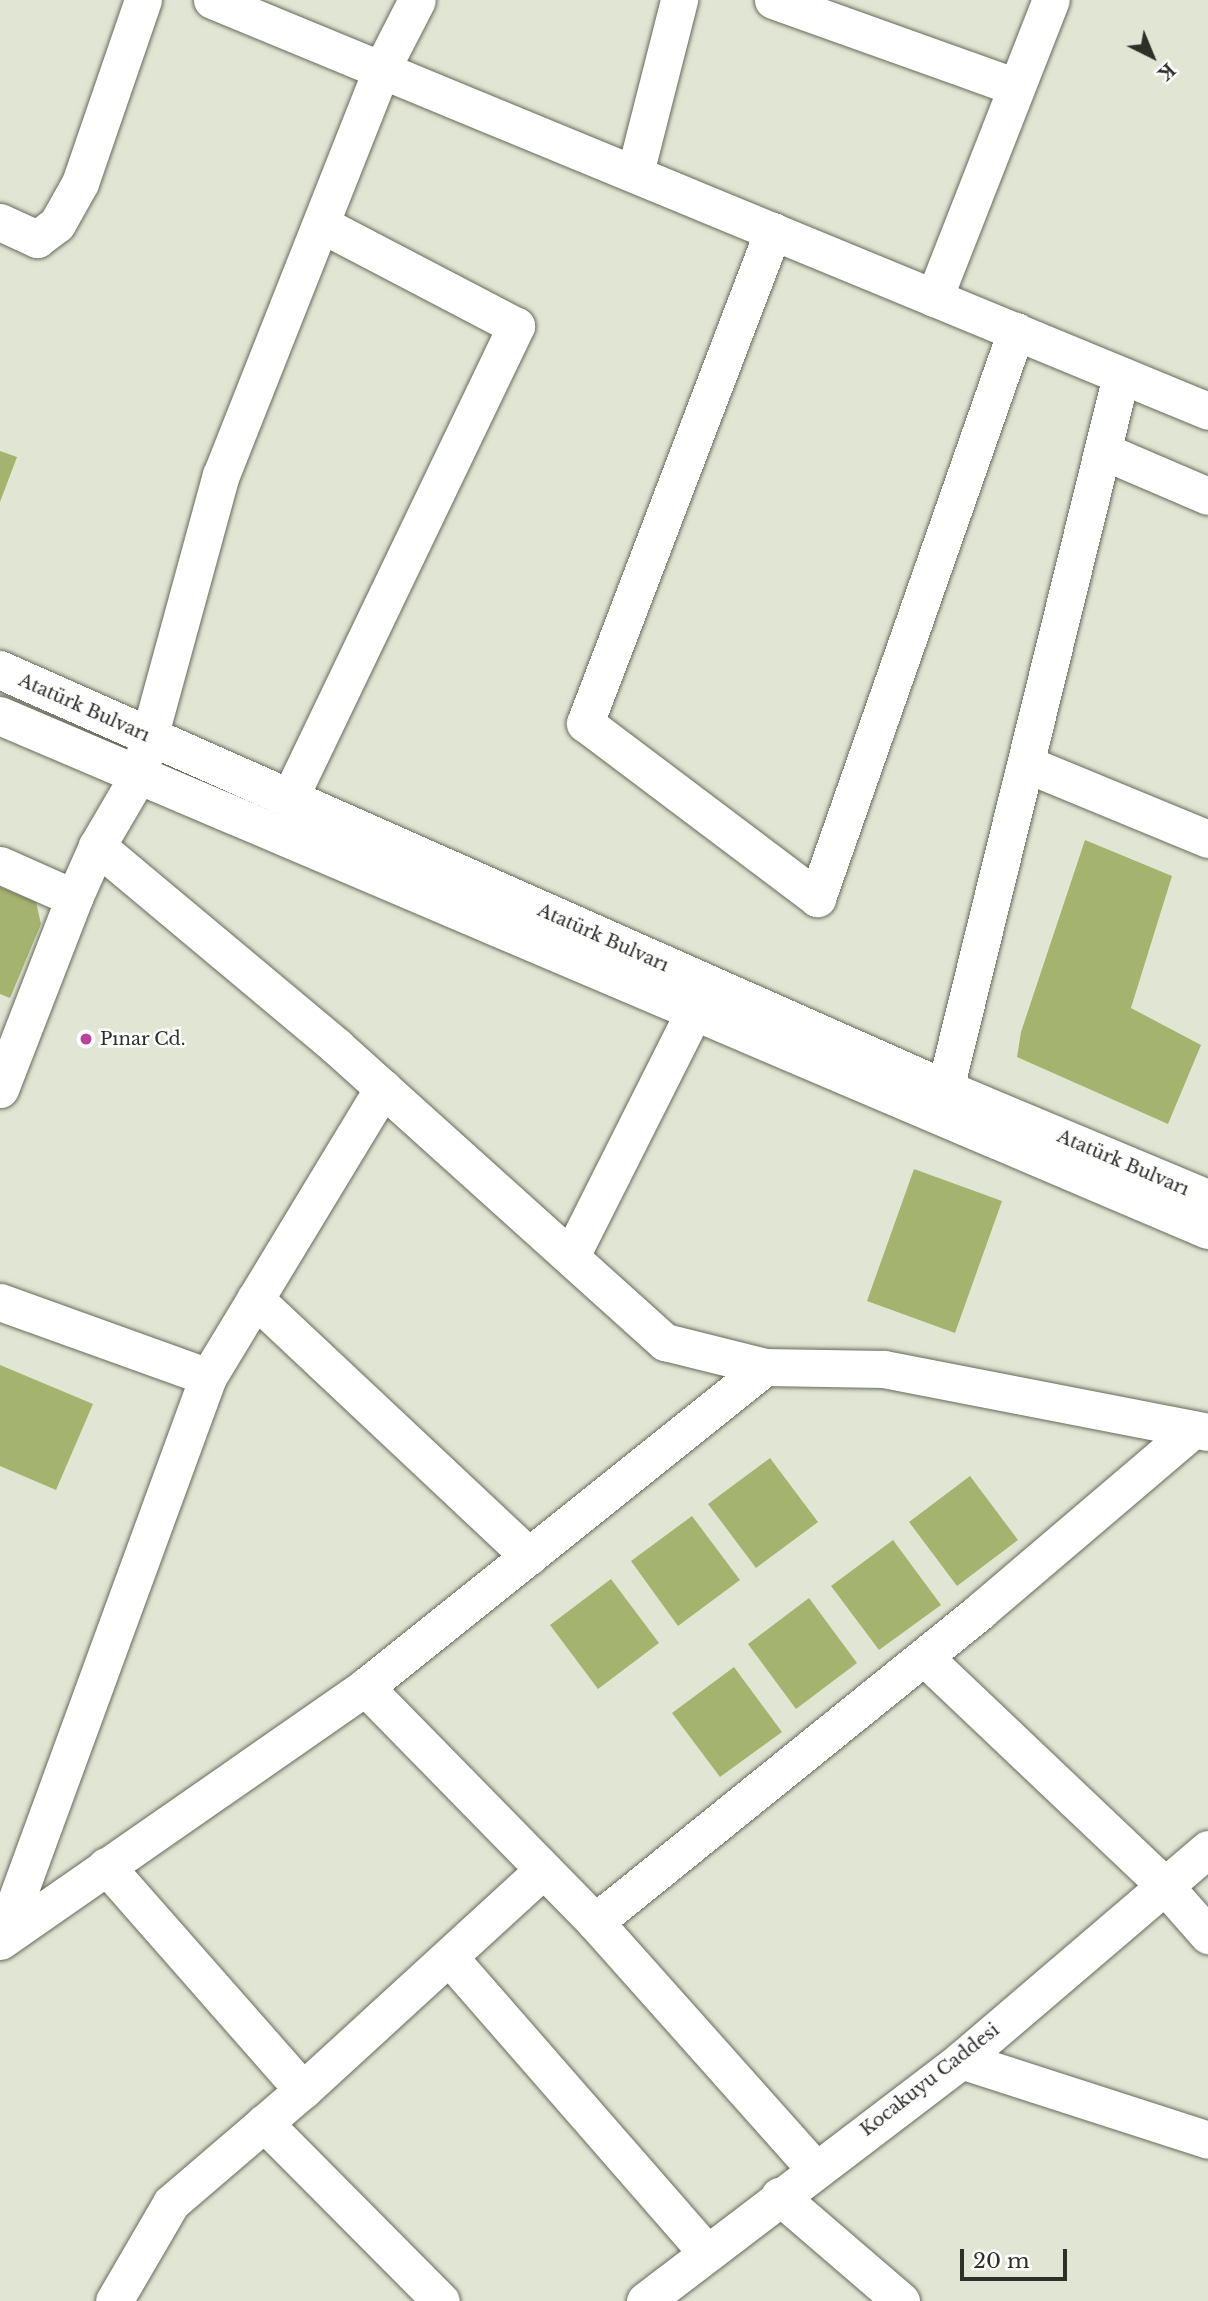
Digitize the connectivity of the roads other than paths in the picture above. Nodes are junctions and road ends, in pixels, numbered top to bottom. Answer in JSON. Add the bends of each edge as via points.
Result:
{"nodes":[{"id":1,"x":143,"y":0,"type":"edge"},
{"id":2,"x":212,"y":0,"type":"edge"},
{"id":3,"x":417,"y":0,"type":"edge"},
{"id":4,"x":679,"y":0,"type":"edge"},
{"id":5,"x":773,"y":0,"type":"edge"},
{"id":6,"x":1051,"y":0,"type":"edge"},
{"id":7,"x":382,"y":68,"type":"junction"},
{"id":8,"x":1016,"y":87,"type":"junction"},
{"id":9,"x":635,"y":173,"type":"junction"},
{"id":10,"x":0,"y":222,"type":"edge"},
{"id":11,"x":321,"y":224,"type":"junction"},
{"id":12,"x":774,"y":231,"type":"junction"},
{"id":13,"x":934,"y":298,"type":"junction"},
{"id":14,"x":1016,"y":331,"type":"junction"},
{"id":15,"x":1121,"y":375,"type":"junction"},
{"id":16,"x":1208,"y":411,"type":"edge"},
{"id":17,"x":1103,"y":451,"type":"junction"},
{"id":18,"x":1208,"y":496,"type":"edge"},
{"id":19,"x":0,"y":670,"type":"edge"},
{"id":20,"x":0,"y":716,"type":"edge"},
{"id":21,"x":146,"y":736,"type":"junction"},
{"id":22,"x":1026,"y":764,"type":"junction"},
{"id":23,"x":139,"y":774,"type":"junction"},
{"id":24,"x":289,"y":799,"type":"junction"},
{"id":25,"x":1208,"y":839,"type":"edge"},
{"id":26,"x":97,"y":846,"type":"junction"},
{"id":27,"x":0,"y":865,"type":"edge"},
{"id":28,"x":74,"y":898,"type":"junction"},
{"id":29,"x":694,"y":1011,"type":"junction"},
{"id":30,"x":383,"y":1088,"type":"junction"},
{"id":31,"x":0,"y":1089,"type":"edge"},
{"id":32,"x":945,"y":1089,"type":"junction"},
{"id":33,"x":1208,"y":1199,"type":"edge"},
{"id":34,"x":1208,"y":1230,"type":"edge"},
{"id":35,"x":571,"y":1256,"type":"junction"},
{"id":36,"x":255,"y":1299,"type":"junction"},
{"id":37,"x":0,"y":1302,"type":"edge"},
{"id":38,"x":765,"y":1367,"type":"junction"},
{"id":39,"x":208,"y":1377,"type":"junction"},
{"id":40,"x":1200,"y":1431,"type":"edge"},
{"id":41,"x":529,"y":1556,"type":"junction"},
{"id":42,"x":924,"y":1657,"type":"junction"},
{"id":43,"x":365,"y":1687,"type":"junction"},
{"id":44,"x":1208,"y":1849,"type":"edge"},
{"id":45,"x":106,"y":1866,"type":"junction"},
{"id":46,"x":542,"y":1871,"type":"junction"},
{"id":47,"x":1164,"y":1885,"type":"junction"},
{"id":48,"x":595,"y":1922,"type":"junction"},
{"id":49,"x":1208,"y":1935,"type":"edge"},
{"id":50,"x":1,"y":1940,"type":"edge"},
{"id":51,"x":449,"y":1956,"type":"junction"},
{"id":52,"x":961,"y":2060,"type":"junction"},
{"id":53,"x":303,"y":2090,"type":"junction"},
{"id":54,"x":264,"y":2123,"type":"junction"},
{"id":55,"x":1208,"y":2140,"type":"edge"},
{"id":56,"x":816,"y":2170,"type":"junction"},
{"id":57,"x":779,"y":2196,"type":"junction"},
{"id":58,"x":707,"y":2253,"type":"junction"},
{"id":59,"x":114,"y":2301,"type":"edge"},
{"id":60,"x":440,"y":2301,"type":"edge"},
{"id":61,"x":645,"y":2301,"type":"edge"},
{"id":62,"x":901,"y":2301,"type":"edge"}],
"edges":[{"from":1,"to":10,"type":"street","via":[[80,183],[57,224],[37,239]]},
{"from":2,"to":7,"type":"street"},
{"from":3,"to":7,"type":"street"},
{"from":4,"to":9,"type":"street"},
{"from":5,"to":8,"type":"street"},
{"from":6,"to":8,"type":"street"},
{"from":7,"to":9,"type":"street"},
{"from":7,"to":11,"type":"street"},
{"from":8,"to":13,"type":"street"},
{"from":9,"to":12,"type":"street"},
{"from":11,"to":21,"type":"street","via":[[221,475]]},
{"from":11,"to":24,"type":"street","via":[[516,326]]},
{"from":12,"to":13,"type":"street"},
{"from":12,"to":14,"type":"street","via":[[584,723],[817,898]]},
{"from":13,"to":14,"type":"street"},
{"from":14,"to":15,"type":"street"},
{"from":15,"to":16,"type":"street"},
{"from":15,"to":17,"type":"street"},
{"from":17,"to":18,"type":"street"},
{"from":17,"to":22,"type":"street"},
{"from":19,"to":21,"type":"main road","name":"Atatürk Bulvarı"},
{"from":20,"to":23,"type":"main road","name":"Atatürk Bulvarı"},
{"from":21,"to":23,"type":"street"},
{"from":21,"to":24,"type":"main road","name":"Atatürk Bulvarı"},
{"from":22,"to":25,"type":"street"},
{"from":22,"to":32,"type":"street"},
{"from":23,"to":26,"type":"street"},
{"from":23,"to":29,"type":"main road","name":"Atatürk Bulvarı"},
{"from":24,"to":32,"type":"main road","name":"Atatürk Bulvarı"},
{"from":26,"to":28,"type":"street"},
{"from":26,"to":30,"type":"street"},
{"from":27,"to":28,"type":"street"},
{"from":28,"to":31,"type":"street"},
{"from":29,"to":34,"type":"main road","name":"Atatürk Bulvarı"},
{"from":29,"to":35,"type":"street"},
{"from":30,"to":35,"type":"street"},
{"from":30,"to":36,"type":"street"},
{"from":32,"to":33,"type":"main road","name":"Atatürk Bulvarı"},
{"from":35,"to":38,"type":"street","via":[[666,1342]]},
{"from":36,"to":39,"type":"street"},
{"from":36,"to":41,"type":"street"},
{"from":37,"to":39,"type":"street"},
{"from":38,"to":40,"type":"street","via":[[884,1369]]},
{"from":38,"to":41,"type":"street"},
{"from":39,"to":50,"type":"street"},
{"from":40,"to":42,"type":"street"},
{"from":41,"to":43,"type":"street"},
{"from":42,"to":47,"type":"street"},
{"from":42,"to":48,"type":"street"},
{"from":43,"to":45,"type":"street"},
{"from":43,"to":46,"type":"street"},
{"from":44,"to":47,"type":"street","name":"Kocakuyu Caddesi"},
{"from":45,"to":50,"type":"street"},
{"from":45,"to":53,"type":"street"},
{"from":46,"to":48,"type":"street"},
{"from":46,"to":51,"type":"street"},
{"from":47,"to":49,"type":"street"},
{"from":47,"to":52,"type":"street","name":"Kocakuyu Caddesi"},
{"from":48,"to":56,"type":"street"},
{"from":51,"to":53,"type":"street"},
{"from":51,"to":58,"type":"street"},
{"from":52,"to":55,"type":"street"},
{"from":52,"to":56,"type":"street","name":"Kocakuyu Caddesi"},
{"from":53,"to":54,"type":"street"},
{"from":54,"to":59,"type":"street","via":[[171,2203]]},
{"from":54,"to":60,"type":"street"},
{"from":56,"to":57,"type":"street","name":"Kocakuyu Caddesi"},
{"from":57,"to":58,"type":"street","name":"Kocakuyu Caddesi"},
{"from":57,"to":62,"type":"street"},
{"from":58,"to":61,"type":"street","name":"Kocakuyu Caddesi"}]}
